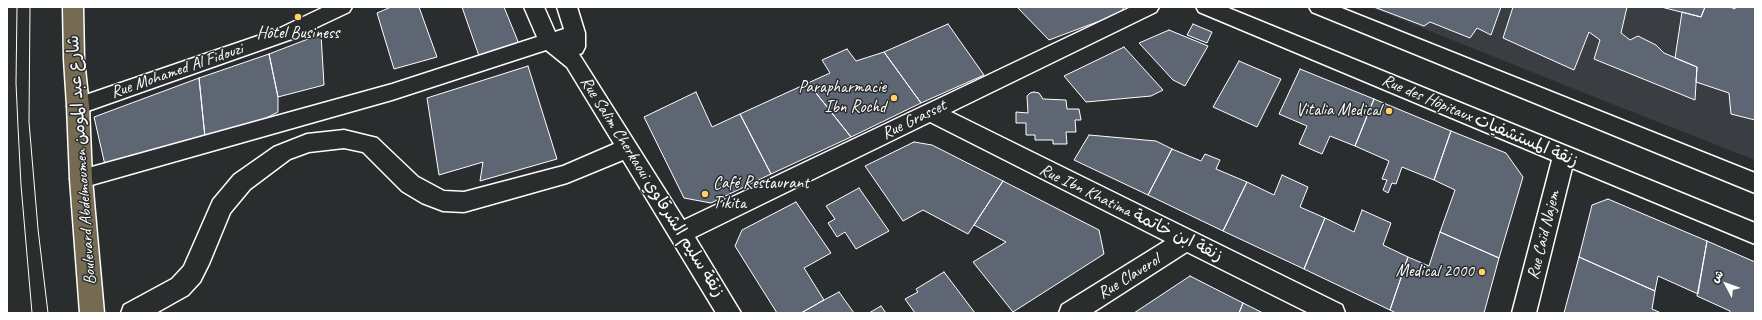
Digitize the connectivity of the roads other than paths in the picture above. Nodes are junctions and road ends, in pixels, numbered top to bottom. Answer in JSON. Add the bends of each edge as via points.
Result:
{"nodes":[{"id":1,"x":73,"y":7,"type":"edge"},
{"id":2,"x":342,"y":7,"type":"edge"},
{"id":3,"x":566,"y":7,"type":"edge"},
{"id":4,"x":1149,"y":7,"type":"edge"},
{"id":5,"x":1206,"y":7,"type":"edge"},
{"id":6,"x":1319,"y":7,"type":"edge"},
{"id":7,"x":539,"y":8,"type":"edge"},
{"id":8,"x":575,"y":33,"type":"junction"},
{"id":9,"x":549,"y":41,"type":"junction"},
{"id":10,"x":574,"y":60,"type":"junction"},
{"id":11,"x":78,"y":106,"type":"junction"},
{"id":12,"x":930,"y":112,"type":"junction"},
{"id":13,"x":628,"y":148,"type":"junction"},
{"id":14,"x":1564,"y":156,"type":"junction"},
{"id":15,"x":81,"y":178,"type":"junction"},
{"id":16,"x":1755,"y":183,"type":"edge"},
{"id":17,"x":680,"y":233,"type":"junction"},
{"id":18,"x":1755,"y":234,"type":"edge"},
{"id":19,"x":1186,"y":240,"type":"junction"},
{"id":20,"x":92,"y":313,"type":"edge"},
{"id":21,"x":133,"y":313,"type":"edge"},
{"id":22,"x":729,"y":313,"type":"edge"},
{"id":23,"x":1071,"y":313,"type":"edge"},
{"id":24,"x":1333,"y":313,"type":"edge"},
{"id":25,"x":1524,"y":313,"type":"edge"}],
"edges":[{"from":1,"to":11,"type":"main road","name":"Boulevard Abdelmoumen شارع عبد المومن"},
{"from":2,"to":11,"type":"street","name":"Rue Mohamed Al Fidouzi","via":[[285,34]]},
{"from":3,"to":8,"type":"street"},
{"from":4,"to":12,"type":"street","name":"Rue Grasset"},
{"from":5,"to":14,"type":"street","name":"Rue des Hôpitaux زنقة المستشفيات"},
{"from":6,"to":16,"type":"street"},
{"from":7,"to":9,"type":"street"},
{"from":8,"to":9,"type":"street"},
{"from":8,"to":10,"type":"street"},
{"from":9,"to":10,"type":"street"},
{"from":9,"to":15,"type":"street","via":[[392,92]]},
{"from":10,"to":13,"type":"street","name":"Rue Salim Cherkaoui زنقة سليم الشرقاوي"},
{"from":11,"to":15,"type":"main road","name":"Boulevard Abdelmoumen شارع عبد المومن"},
{"from":12,"to":17,"type":"street","name":"Rue Grasset"},
{"from":12,"to":19,"type":"street","name":"Rue Ibn Khatima زنقة ابن خاتمة"},
{"from":13,"to":17,"type":"street","name":"Rue Salim Cherkaoui زنقة سليم الشرقاوي"},
{"from":13,"to":21,"type":"street","via":[[567,174],[464,202],[443,201],[410,184],[369,144],[344,139],[307,143],[282,153],[242,182],[221,207],[192,274],[180,286]]},
{"from":14,"to":18,"type":"street","name":"Rue des Hôpitaux زنقة المستشفيات"},
{"from":14,"to":25,"type":"street","name":"Rue Caïd Najem"},
{"from":15,"to":20,"type":"main road","name":"Boulevard Abdelmoumen شارع عبد المومن"},
{"from":17,"to":22,"type":"street","name":"Rue Salim Cherkaoui زنقة سليم الشرقاوي"},
{"from":19,"to":23,"type":"street","name":"Rue Claverol"},
{"from":19,"to":24,"type":"street","name":"Rue Ibn Khatima زنقة ابن خاتمة"}]}
